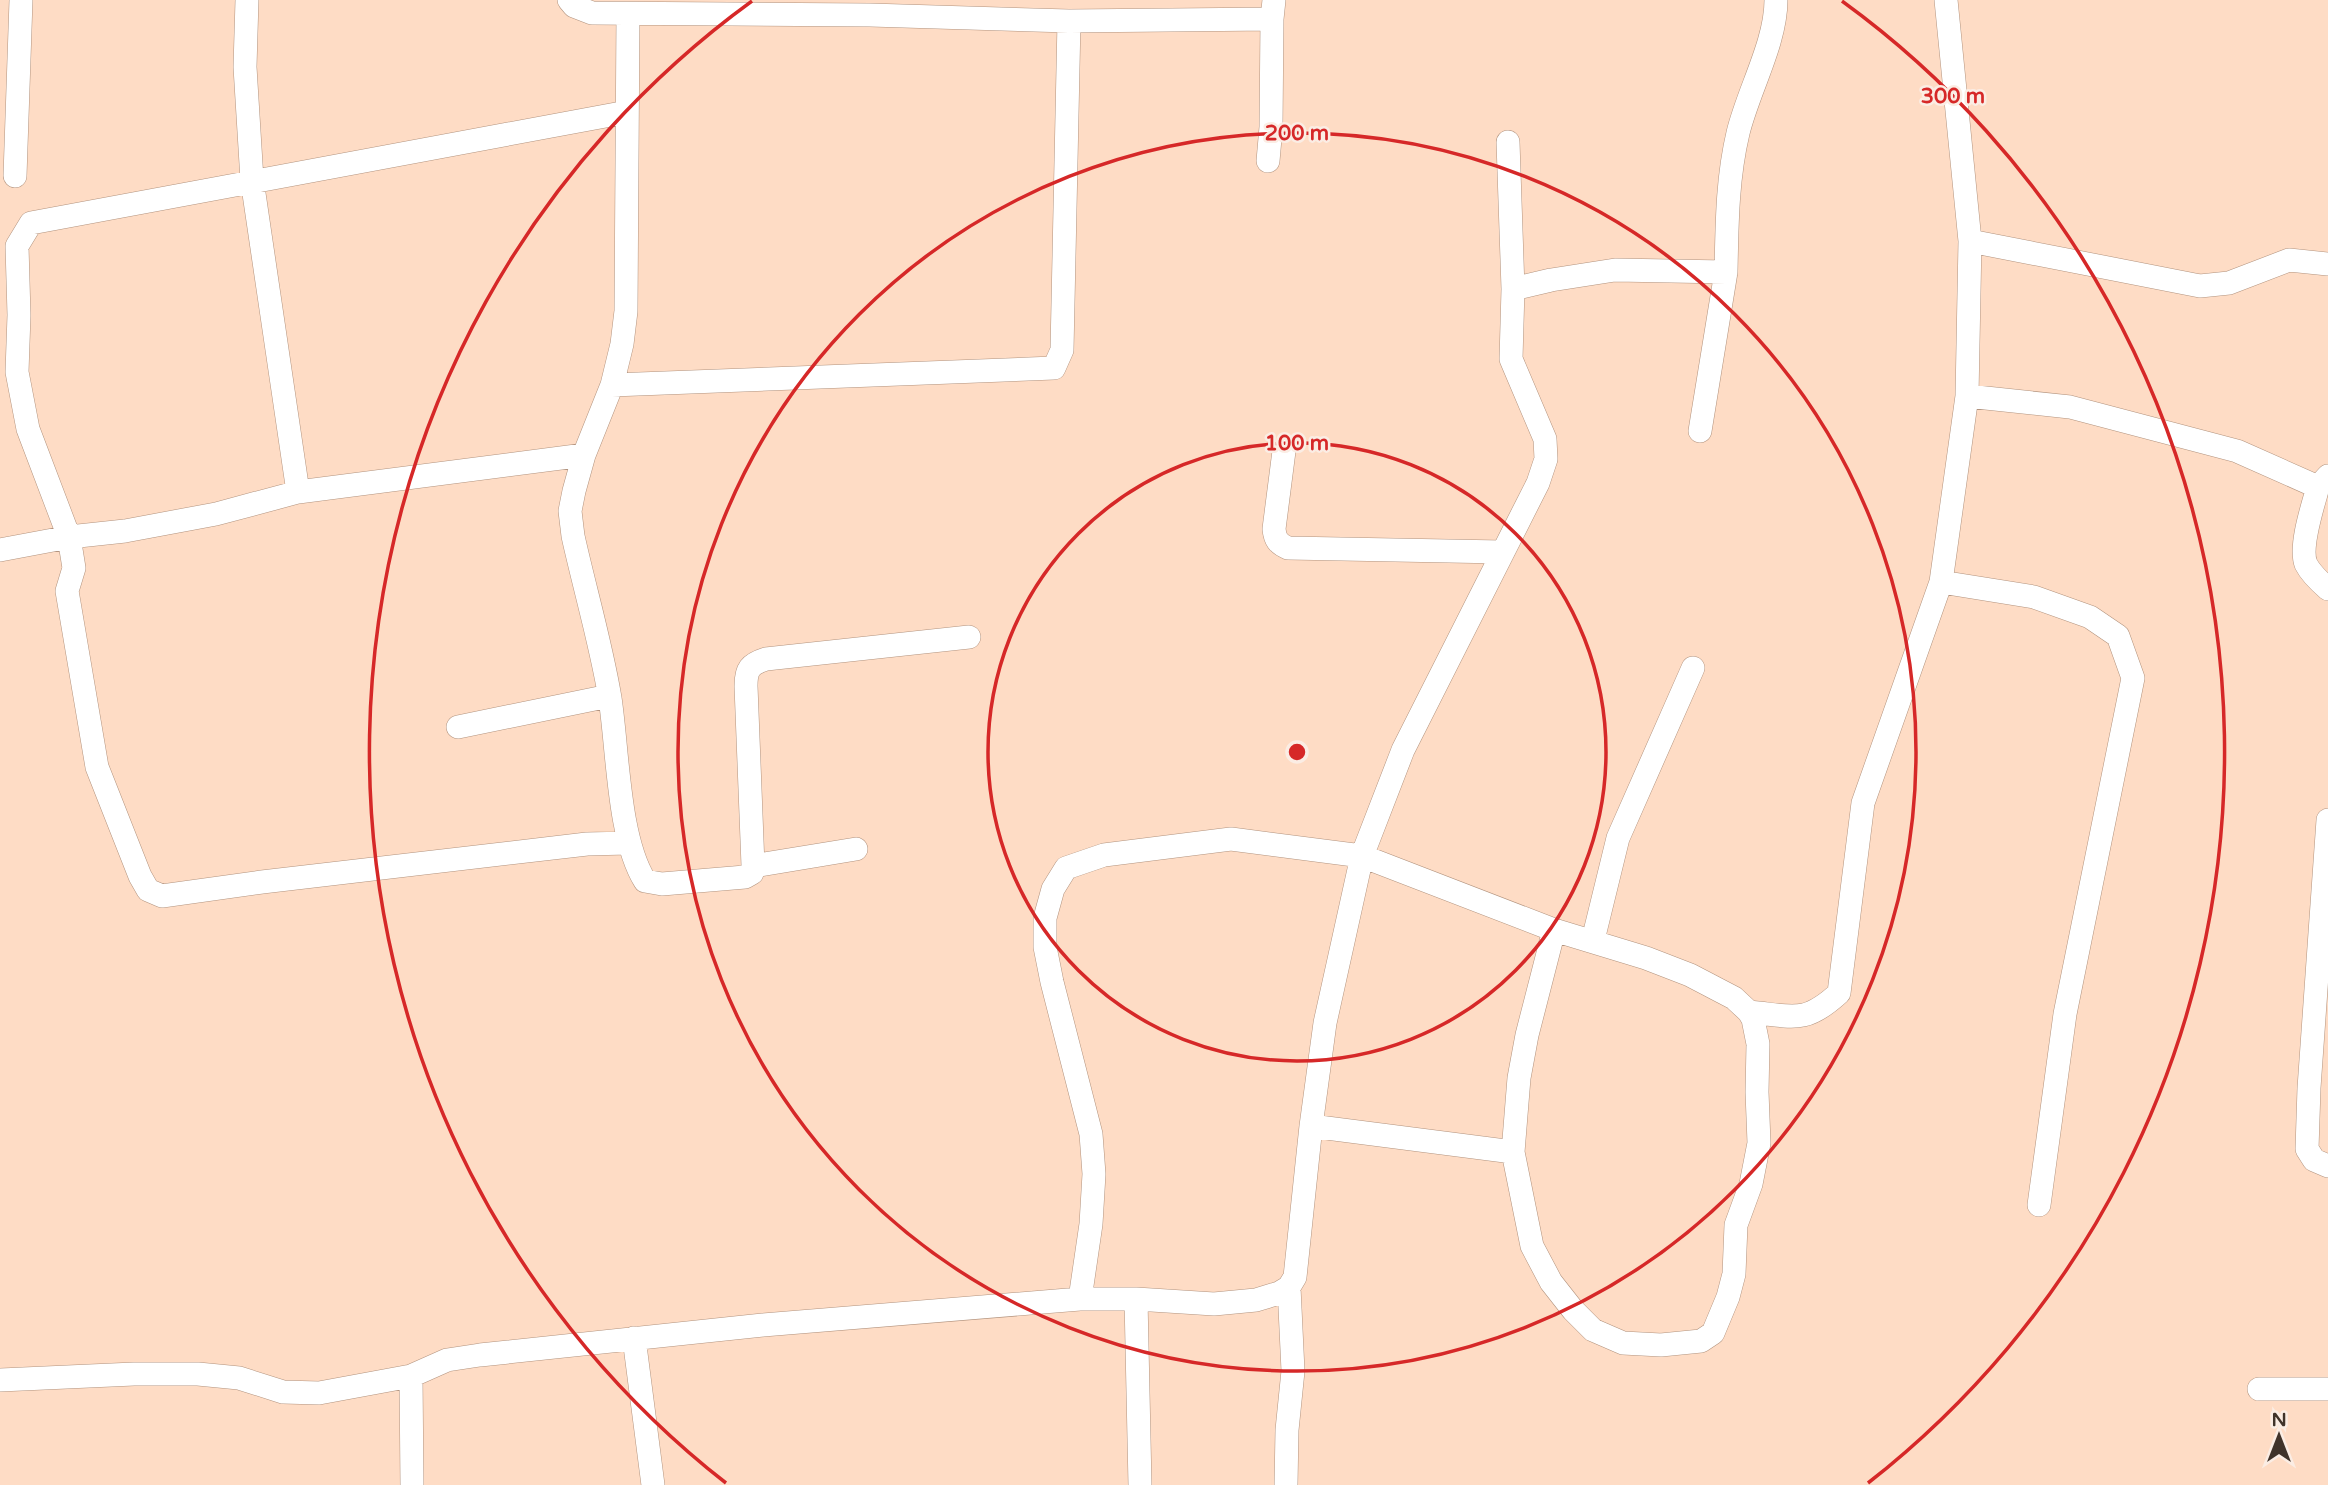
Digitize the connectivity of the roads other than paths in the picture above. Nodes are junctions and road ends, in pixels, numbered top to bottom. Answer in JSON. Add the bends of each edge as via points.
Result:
{"nodes":[{"id":1,"x":21,"y":0,"type":"edge"},
{"id":2,"x":247,"y":0,"type":"edge"},
{"id":3,"x":569,"y":0,"type":"edge"},
{"id":4,"x":1776,"y":0,"type":"edge"},
{"id":5,"x":1946,"y":0,"type":"edge"},
{"id":6,"x":870,"y":7,"type":"edge"},
{"id":7,"x":1273,"y":10,"type":"edge"},
{"id":8,"x":628,"y":14,"type":"junction"},
{"id":9,"x":1069,"y":21,"type":"junction"},
{"id":10,"x":627,"y":112,"type":"junction"},
{"id":11,"x":1508,"y":142,"type":"dead end"},
{"id":12,"x":1268,"y":161,"type":"dead end"},
{"id":13,"x":15,"y":176,"type":"dead end"},
{"id":14,"x":252,"y":180,"type":"junction"},
{"id":15,"x":1970,"y":241,"type":"junction"},
{"id":16,"x":2328,"y":264,"type":"edge"},
{"id":17,"x":1726,"y":272,"type":"junction"},
{"id":18,"x":1513,"y":289,"type":"junction"},
{"id":19,"x":611,"y":385,"type":"junction"},
{"id":20,"x":1967,"y":396,"type":"junction"},
{"id":21,"x":1700,"y":431,"type":"dead end"},
{"id":22,"x":1284,"y":451,"type":"dead end"},
{"id":23,"x":584,"y":455,"type":"junction"},
{"id":24,"x":2323,"y":482,"type":"edge"},
{"id":25,"x":298,"y":492,"type":"junction"},
{"id":26,"x":69,"y":537,"type":"junction"},
{"id":27,"x":0,"y":550,"type":"edge"},
{"id":28,"x":1502,"y":552,"type":"junction"},
{"id":29,"x":1941,"y":582,"type":"junction"},
{"id":30,"x":2328,"y":589,"type":"edge"},
{"id":31,"x":969,"y":637,"type":"dead end"},
{"id":32,"x":1693,"y":667,"type":"dead end"},
{"id":33,"x":610,"y":696,"type":"junction"},
{"id":34,"x":458,"y":727,"type":"dead end"},
{"id":35,"x":2328,"y":820,"type":"edge"},
{"id":36,"x":628,"y":843,"type":"junction"},
{"id":37,"x":856,"y":849,"type":"dead end"},
{"id":38,"x":1362,"y":856,"type":"junction"},
{"id":39,"x":753,"y":866,"type":"junction"},
{"id":40,"x":1554,"y":930,"type":"junction"},
{"id":41,"x":1593,"y":940,"type":"junction"},
{"id":42,"x":1749,"y":1012,"type":"junction"},
{"id":43,"x":1311,"y":1126,"type":"junction"},
{"id":44,"x":1513,"y":1152,"type":"junction"},
{"id":45,"x":2328,"y":1166,"type":"edge"},
{"id":46,"x":2039,"y":1205,"type":"dead end"},
{"id":47,"x":1289,"y":1287,"type":"junction"},
{"id":48,"x":1080,"y":1299,"type":"junction"},
{"id":49,"x":1136,"y":1299,"type":"junction"},
{"id":50,"x":634,"y":1338,"type":"junction"},
{"id":51,"x":411,"y":1376,"type":"junction"},
{"id":52,"x":0,"y":1380,"type":"edge"},
{"id":53,"x":2259,"y":1389,"type":"dead end"},
{"id":54,"x":2328,"y":1389,"type":"edge"},
{"id":55,"x":412,"y":1485,"type":"edge"},
{"id":56,"x":653,"y":1485,"type":"edge"},
{"id":57,"x":1140,"y":1485,"type":"edge"},
{"id":58,"x":1286,"y":1485,"type":"edge"}],
"edges":[{"from":1,"to":13,"type":"street"},
{"from":2,"to":14,"type":"street","via":[[245,67]]},
{"from":3,"to":8,"type":"street","via":[[592,13]]},
{"from":4,"to":17,"type":"street","via":[[1772,33],[1737,134],[1726,216]]},
{"from":5,"to":15,"type":"street"},
{"from":6,"to":8,"type":"street"},
{"from":6,"to":9,"type":"street"},
{"from":7,"to":9,"type":"street"},
{"from":7,"to":12,"type":"street"},
{"from":8,"to":10,"type":"street"},
{"from":9,"to":19,"type":"street","via":[[1062,351],[1054,368]]},
{"from":10,"to":14,"type":"street"},
{"from":10,"to":19,"type":"street","via":[[626,312]]},
{"from":11,"to":18,"type":"street"},
{"from":14,"to":25,"type":"street"},
{"from":14,"to":26,"type":"street","via":[[31,222],[17,246],[18,372],[28,429]]},
{"from":15,"to":16,"type":"street","via":[[2200,286],[2229,283],[2289,260]]},
{"from":15,"to":20,"type":"street"},
{"from":17,"to":18,"type":"street","via":[[1615,270]]},
{"from":17,"to":21,"type":"street"},
{"from":18,"to":28,"type":"street","via":[[1511,359],[1545,439],[1545,459],[1538,483]]},
{"from":19,"to":23,"type":"street"},
{"from":20,"to":24,"type":"street","via":[[2070,407],[2237,451]]},
{"from":20,"to":29,"type":"street"},
{"from":22,"to":28,"type":"street","via":[[1274,529],[1281,545]]},
{"from":23,"to":25,"type":"street"},
{"from":23,"to":33,"type":"street","via":[[570,511]]},
{"from":24,"to":30,"type":"street","via":[[2305,542],[2305,562]]},
{"from":25,"to":26,"type":"street","via":[[216,514]]},
{"from":26,"to":27,"type":"street"},
{"from":26,"to":36,"type":"street","via":[[74,568],[67,591],[97,767],[148,890],[162,896],[587,844]]},
{"from":28,"to":38,"type":"street","via":[[1403,750]]},
{"from":29,"to":42,"type":"street","via":[[1863,803],[1839,993],[1820,1010],[1799,1017]]},
{"from":29,"to":46,"type":"street","via":[[2034,597],[2090,617],[2118,636],[2133,678],[2065,1014]]},
{"from":31,"to":39,"type":"street","via":[[753,663],[746,671],[746,686]]},
{"from":32,"to":41,"type":"street","via":[[1621,829]]},
{"from":33,"to":34,"type":"street"},
{"from":33,"to":36,"type":"street"},
{"from":35,"to":45,"type":"street","via":[[2307,1149],[2314,1160]]},
{"from":36,"to":39,"type":"street","via":[[639,871],[652,884],[745,877]]},
{"from":37,"to":39,"type":"street"},
{"from":38,"to":40,"type":"street"},
{"from":38,"to":43,"type":"street","via":[[1325,1023]]},
{"from":38,"to":48,"type":"street","via":[[1231,839],[1104,855],[1066,868],[1053,889],[1045,918],[1045,947],[1091,1134],[1094,1186]]},
{"from":40,"to":41,"type":"street"},
{"from":40,"to":44,"type":"street","via":[[1527,1035]]},
{"from":41,"to":42,"type":"street","via":[[1690,975],[1734,998]]},
{"from":42,"to":44,"type":"street","via":[[1758,1044],[1759,1143],[1736,1225],[1728,1297],[1713,1333],[1701,1341],[1623,1343],[1593,1330],[1573,1310],[1532,1246]]},
{"from":43,"to":44,"type":"street"},
{"from":43,"to":47,"type":"street","via":[[1295,1277]]},
{"from":47,"to":49,"type":"street","via":[[1256,1300],[1213,1304]]},
{"from":47,"to":58,"type":"street","via":[[1293,1371]]},
{"from":48,"to":49,"type":"street"},
{"from":48,"to":50,"type":"street"},
{"from":49,"to":57,"type":"street"},
{"from":50,"to":51,"type":"street","via":[[447,1360]]},
{"from":50,"to":56,"type":"street"},
{"from":51,"to":52,"type":"street","via":[[319,1393],[283,1392],[239,1378],[198,1374]]},
{"from":51,"to":55,"type":"street"},
{"from":53,"to":54,"type":"street"}]}
